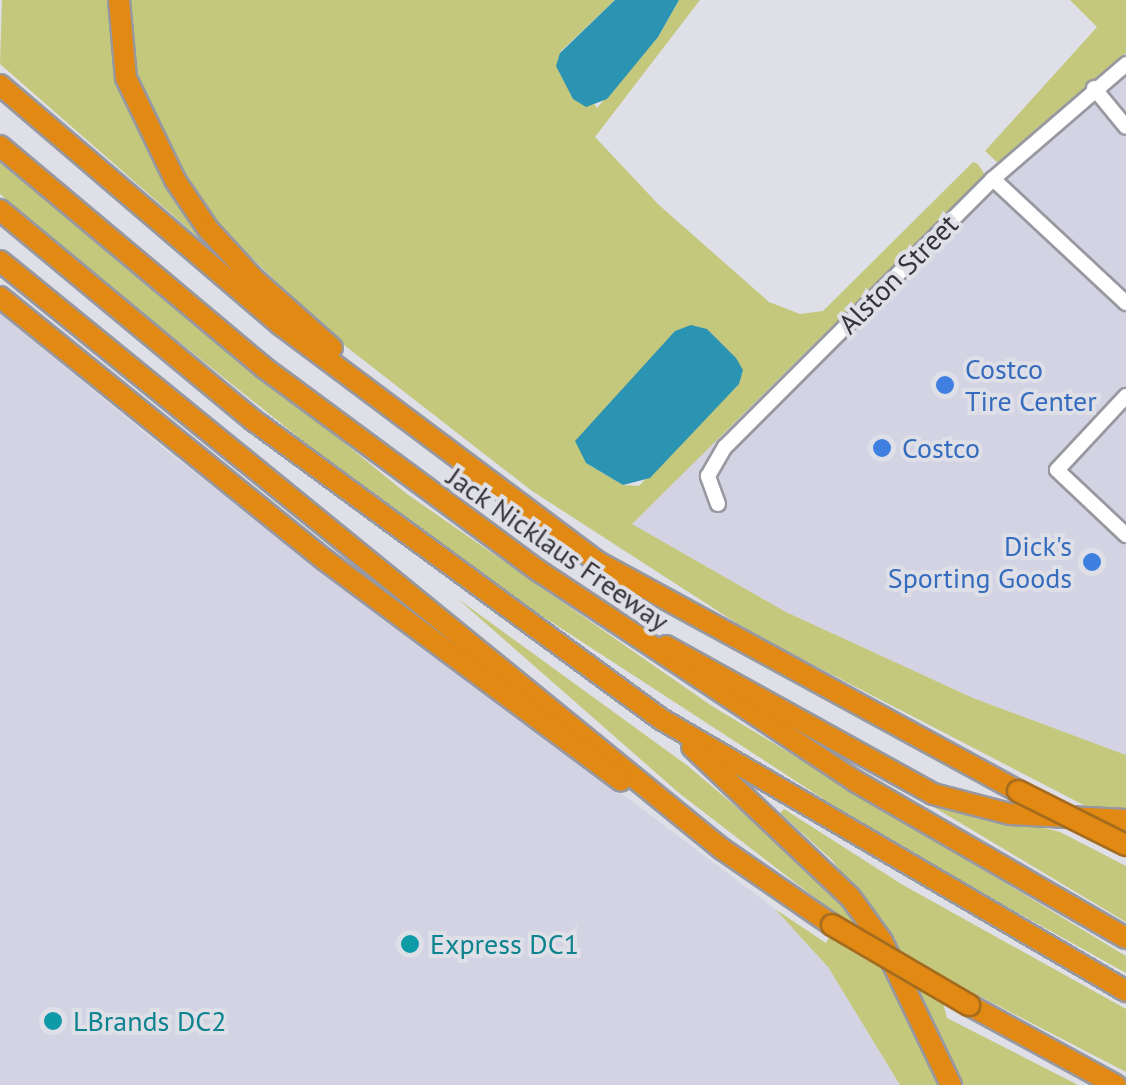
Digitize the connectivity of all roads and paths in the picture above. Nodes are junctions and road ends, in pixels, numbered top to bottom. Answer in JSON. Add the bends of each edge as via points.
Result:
{"nodes":[{"id":1,"x":119,"y":0,"type":"edge"},
{"id":2,"x":1126,"y":64,"type":"edge"},
{"id":3,"x":0,"y":85,"type":"edge"},
{"id":4,"x":1094,"y":88,"type":"junction"},
{"id":5,"x":1126,"y":127,"type":"edge"},
{"id":6,"x":0,"y":146,"type":"edge"},
{"id":7,"x":993,"y":179,"type":"junction"},
{"id":8,"x":0,"y":210,"type":"edge"},
{"id":9,"x":0,"y":260,"type":"edge"},
{"id":10,"x":0,"y":297,"type":"edge"},
{"id":11,"x":1126,"y":303,"type":"edge"},
{"id":12,"x":1126,"y":396,"type":"edge"},
{"id":13,"x":431,"y":436,"type":"junction"},
{"id":14,"x":718,"y":504,"type":"dead end"},
{"id":15,"x":1126,"y":535,"type":"edge"},
{"id":16,"x":576,"y":597,"type":"junction"},
{"id":17,"x":661,"y":719,"type":"junction"},
{"id":18,"x":1126,"y":820,"type":"edge"},
{"id":19,"x":1126,"y":845,"type":"edge"},
{"id":20,"x":722,"y":849,"type":"junction"},
{"id":21,"x":1126,"y":938,"type":"edge"},
{"id":22,"x":1126,"y":991,"type":"edge"},
{"id":23,"x":951,"y":1085,"type":"edge"},
{"id":24,"x":1116,"y":1085,"type":"edge"}],
"edges":[{"from":1,"to":13,"type":"highway","via":[[126,78],[175,180],[208,229]]},
{"from":2,"to":4,"type":"street","name":"Alston Street"},
{"from":3,"to":13,"type":"highway","via":[[281,325]]},
{"from":4,"to":5,"type":"street"},
{"from":4,"to":7,"type":"street","name":"Alston Street"},
{"from":6,"to":16,"type":"highway","name":"Jack Nicklaus Freeway","via":[[263,367]]},
{"from":7,"to":11,"type":"street"},
{"from":7,"to":14,"type":"street","name":"Alston Street","via":[[711,463],[708,491]]},
{"from":8,"to":17,"type":"highway","via":[[253,420]]},
{"from":9,"to":20,"type":"highway"},
{"from":10,"to":20,"type":"highway","via":[[325,560],[636,793]]},
{"from":12,"to":15,"type":"street","via":[[1057,470]]},
{"from":13,"to":19,"type":"highway","bridge":true,"via":[[598,562]]},
{"from":16,"to":18,"type":"highway","via":[[933,794],[1010,814]]},
{"from":16,"to":21,"type":"highway","name":"Jack Nicklaus Freeway","via":[[856,782]]},
{"from":17,"to":22,"type":"highway"},
{"from":17,"to":23,"type":"highway","via":[[851,898],[882,941]]},
{"from":20,"to":24,"type":"highway","bridge":true,"via":[[832,925]]}]}
